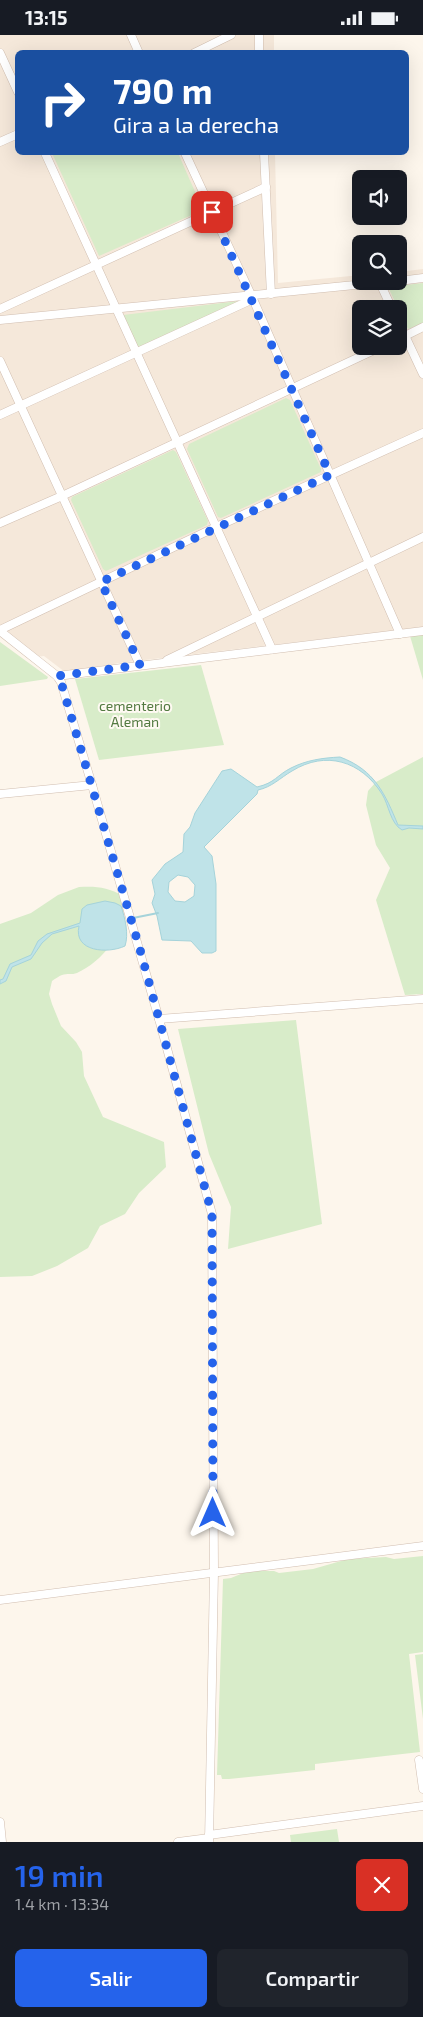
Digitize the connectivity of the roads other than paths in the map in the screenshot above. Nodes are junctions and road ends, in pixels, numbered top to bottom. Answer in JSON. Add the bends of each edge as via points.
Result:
{"nodes":[{"id":1,"x":131,"y":35,"type":"edge"},
{"id":2,"x":231,"y":35,"type":"edge"},
{"id":3,"x":258,"y":35,"type":"edge"},
{"id":4,"x":138,"y":50,"type":"edge"},
{"id":5,"x":200,"y":50,"type":"edge"},
{"id":6,"x":259,"y":50,"type":"edge"},
{"id":7,"x":0,"y":53,"type":"edge"},
{"id":8,"x":15,"y":86,"type":"edge"},
{"id":9,"x":15,"y":135,"type":"edge"},
{"id":10,"x":0,"y":142,"type":"edge"},
{"id":11,"x":46,"y":155,"type":"edge"},
{"id":12,"x":186,"y":155,"type":"edge"},
{"id":13,"x":264,"y":155,"type":"edge"},
{"id":14,"x":266,"y":187,"type":"junction"},
{"id":15,"x":212,"y":212,"type":"junction"},
{"id":16,"x":96,"y":265,"type":"junction"},
{"id":17,"x":423,"y":278,"type":"edge"},
{"id":18,"x":407,"y":280,"type":"edge"},
{"id":19,"x":352,"y":286,"type":"edge"},
{"id":20,"x":271,"y":294,"type":"junction"},
{"id":21,"x":250,"y":297,"type":"junction"},
{"id":22,"x":0,"y":309,"type":"edge"},
{"id":23,"x":117,"y":310,"type":"junction"},
{"id":24,"x":0,"y":320,"type":"edge"},
{"id":25,"x":0,"y":325,"type":"edge"},
{"id":26,"x":423,"y":327,"type":"edge"},
{"id":27,"x":407,"y":335,"type":"edge"},
{"id":28,"x":407,"y":346,"type":"edge"},
{"id":29,"x":136,"y":352,"type":"junction"},
{"id":30,"x":364,"y":355,"type":"edge"},
{"id":31,"x":0,"y":361,"type":"edge"},
{"id":32,"x":423,"y":374,"type":"edge"},
{"id":33,"x":292,"y":389,"type":"junction"},
{"id":34,"x":20,"y":405,"type":"junction"},
{"id":35,"x":0,"y":415,"type":"edge"},
{"id":36,"x":423,"y":433,"type":"edge"},
{"id":37,"x":178,"y":443,"type":"junction"},
{"id":38,"x":330,"y":475,"type":"junction"},
{"id":39,"x":62,"y":497,"type":"junction"},
{"id":40,"x":0,"y":523,"type":"edge"},
{"id":41,"x":216,"y":527,"type":"junction"},
{"id":42,"x":423,"y":537,"type":"edge"},
{"id":43,"x":369,"y":562,"type":"junction"},
{"id":44,"x":101,"y":582,"type":"junction"},
{"id":45,"x":257,"y":616,"type":"junction"},
{"id":46,"x":0,"y":631,"type":"edge"},
{"id":47,"x":423,"y":631,"type":"edge"},
{"id":48,"x":400,"y":634,"type":"junction"},
{"id":49,"x":272,"y":649,"type":"junction"},
{"id":50,"x":160,"y":663,"type":"junction"},
{"id":51,"x":140,"y":665,"type":"junction"},
{"id":52,"x":57,"y":676,"type":"junction"},
{"id":53,"x":92,"y":785,"type":"junction"},
{"id":54,"x":0,"y":794,"type":"edge"},
{"id":55,"x":423,"y":999,"type":"edge"},
{"id":56,"x":159,"y":1019,"type":"junction"},
{"id":57,"x":423,"y":1546,"type":"edge"},
{"id":58,"x":214,"y":1572,"type":"junction"},
{"id":59,"x":0,"y":1600,"type":"edge"},
{"id":60,"x":419,"y":1760,"type":"dead end"},
{"id":61,"x":423,"y":1789,"type":"edge"},
{"id":62,"x":423,"y":1805,"type":"edge"},
{"id":63,"x":0,"y":1822,"type":"edge"},
{"id":64,"x":209,"y":1838,"type":"edge"},
{"id":65,"x":2,"y":1842,"type":"edge"},
{"id":66,"x":178,"y":1842,"type":"edge"}],
"edges":[{"from":1,"to":4,"type":"street"},
{"from":2,"to":5,"type":"street"},
{"from":3,"to":6,"type":"street"},
{"from":7,"to":8,"type":"street"},
{"from":9,"to":10,"type":"street"},
{"from":11,"to":16,"type":"street"},
{"from":12,"to":15,"type":"street"},
{"from":13,"to":14,"type":"street"},
{"from":14,"to":15,"type":"street"},
{"from":14,"to":20,"type":"street"},
{"from":15,"to":16,"type":"street"},
{"from":15,"to":21,"type":"street"},
{"from":16,"to":22,"type":"street"},
{"from":16,"to":23,"type":"street"},
{"from":17,"to":18,"type":"street"},
{"from":19,"to":20,"type":"street"},
{"from":20,"to":21,"type":"street"},
{"from":21,"to":23,"type":"street"},
{"from":21,"to":29,"type":"street"},
{"from":21,"to":33,"type":"street"},
{"from":23,"to":24,"type":"street"},
{"from":23,"to":25,"type":"street"},
{"from":23,"to":29,"type":"street"},
{"from":26,"to":27,"type":"street"},
{"from":28,"to":32,"type":"street"},
{"from":29,"to":34,"type":"street"},
{"from":29,"to":37,"type":"street"},
{"from":30,"to":33,"type":"street"},
{"from":31,"to":34,"type":"street"},
{"from":33,"to":37,"type":"street"},
{"from":33,"to":38,"type":"street"},
{"from":34,"to":35,"type":"street"},
{"from":34,"to":39,"type":"street"},
{"from":36,"to":38,"type":"street"},
{"from":37,"to":39,"type":"street"},
{"from":37,"to":41,"type":"street"},
{"from":38,"to":41,"type":"street"},
{"from":38,"to":43,"type":"street"},
{"from":39,"to":40,"type":"street"},
{"from":39,"to":44,"type":"street"},
{"from":41,"to":44,"type":"street"},
{"from":41,"to":45,"type":"street"},
{"from":42,"to":43,"type":"street"},
{"from":43,"to":45,"type":"street"},
{"from":43,"to":48,"type":"street"},
{"from":44,"to":46,"type":"street"},
{"from":44,"to":51,"type":"street"},
{"from":45,"to":49,"type":"street"},
{"from":45,"to":50,"type":"street"},
{"from":46,"to":52,"type":"street"},
{"from":47,"to":48,"type":"street"},
{"from":48,"to":49,"type":"street"},
{"from":49,"to":50,"type":"street"},
{"from":50,"to":51,"type":"street"},
{"from":51,"to":52,"type":"street"},
{"from":52,"to":53,"type":"street"},
{"from":53,"to":54,"type":"street"},
{"from":53,"to":56,"type":"street"},
{"from":55,"to":56,"type":"street"},
{"from":56,"to":58,"type":"street","via":[[212,1214]]},
{"from":57,"to":58,"type":"street"},
{"from":58,"to":59,"type":"street"},
{"from":58,"to":64,"type":"street"},
{"from":60,"to":61,"type":"street"},
{"from":62,"to":64,"type":"street"},
{"from":63,"to":65,"type":"street"},
{"from":64,"to":66,"type":"street"}]}
